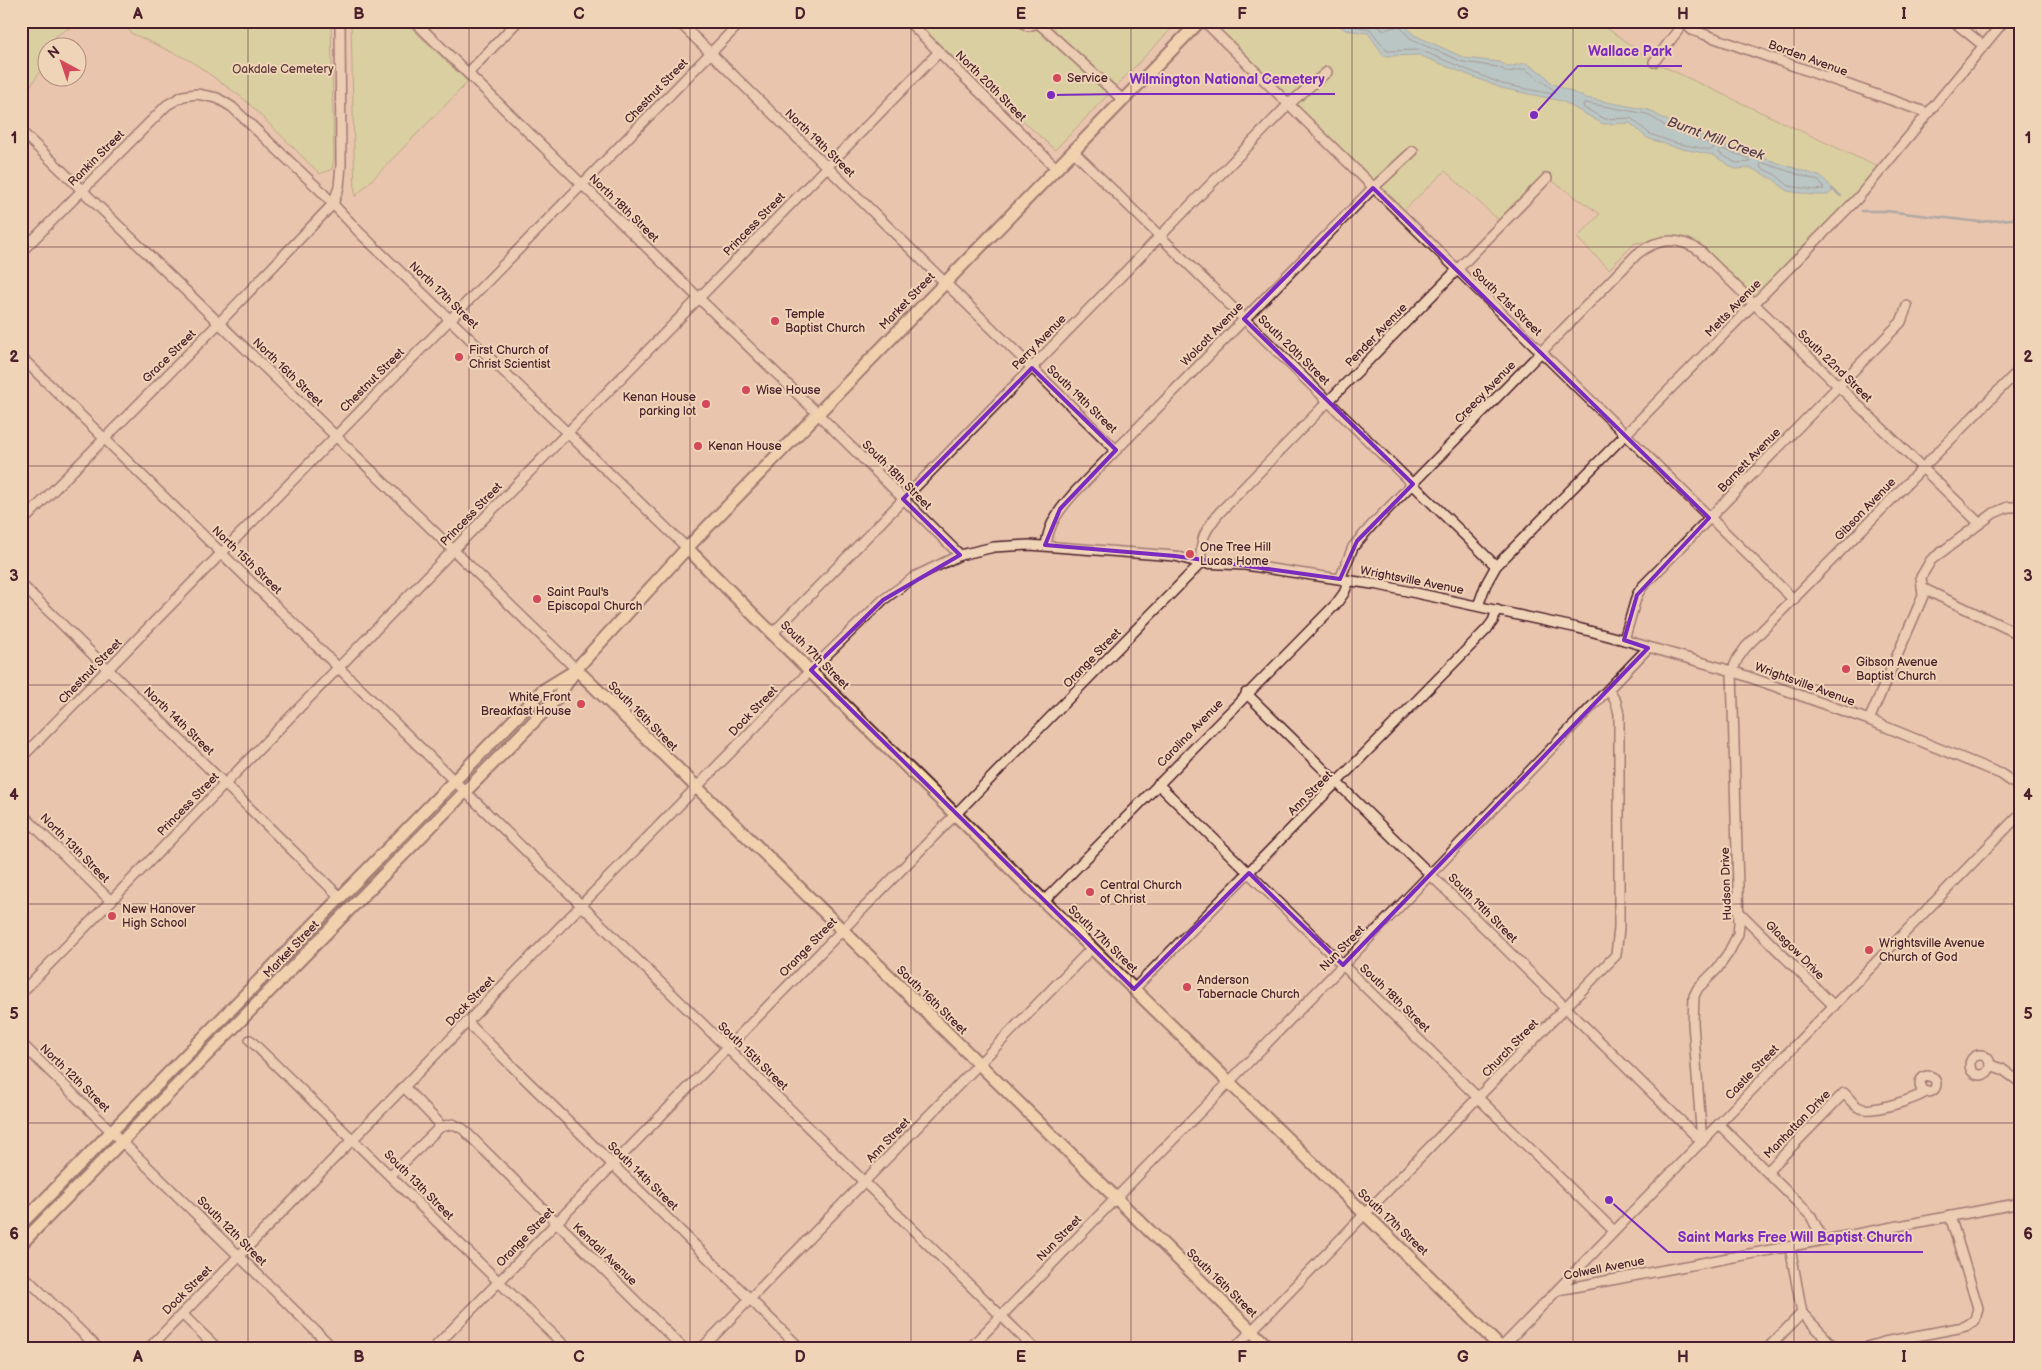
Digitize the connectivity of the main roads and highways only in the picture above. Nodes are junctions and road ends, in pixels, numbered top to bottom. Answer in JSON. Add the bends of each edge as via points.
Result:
{"nodes":[{"id":1,"x":1202,"y":21,"type":"edge"},
{"id":2,"x":687,"y":548,"type":"junction"},
{"id":3,"x":576,"y":670,"type":"junction"},
{"id":4,"x":21,"y":1224,"type":"edge"},
{"id":5,"x":21,"y":1244,"type":"edge"},
{"id":6,"x":1501,"y":1348,"type":"edge"},
{"id":7,"x":1270,"y":1349,"type":"edge"}],
"edges":[{"from":1,"to":2,"type":"main road","name":"Market Street"},
{"from":2,"to":3,"type":"main road","name":"Market Street"},
{"from":2,"to":6,"type":"main road","name":"South 17th Street","via":[[955,815],[1437,1282]]},
{"from":3,"to":4,"type":"main road","name":"Market Street","via":[[542,691]]},
{"from":3,"to":5,"type":"main road","name":"Market Street","via":[[557,698]]},
{"from":3,"to":7,"type":"main road","name":"South 16th Street"}]}
